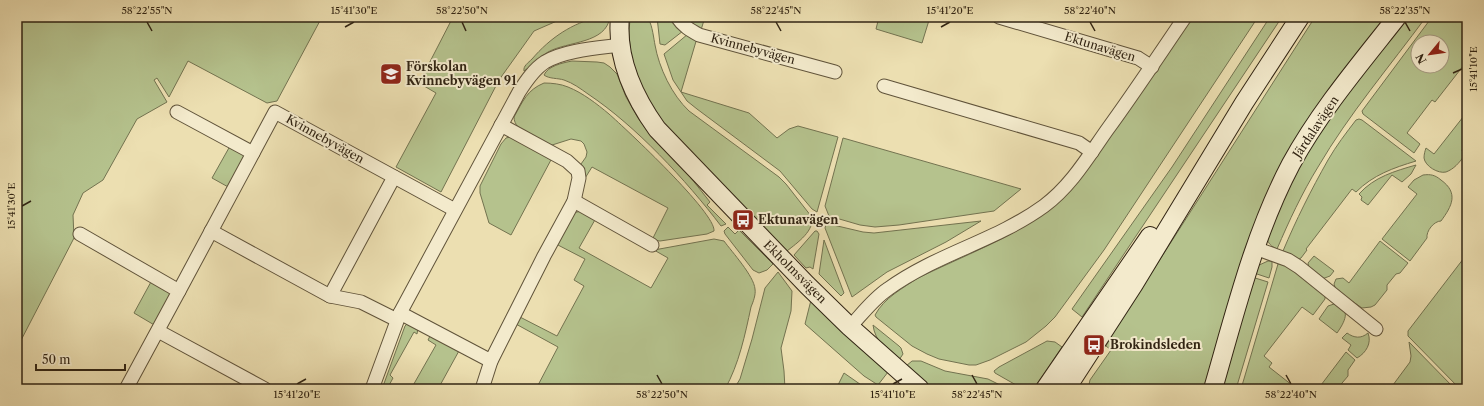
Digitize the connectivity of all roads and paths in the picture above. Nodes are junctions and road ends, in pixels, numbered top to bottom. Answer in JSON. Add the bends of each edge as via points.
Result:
{"nodes":[{"id":1,"x":620,"y":17,"type":"edge"},
{"id":2,"x":677,"y":17,"type":"edge"},
{"id":3,"x":1000,"y":17,"type":"edge"},
{"id":4,"x":1185,"y":17,"type":"edge"},
{"id":5,"x":1300,"y":17,"type":"edge"},
{"id":6,"x":1397,"y":17,"type":"edge"},
{"id":7,"x":621,"y":45,"type":"junction"},
{"id":8,"x":1152,"y":67,"type":"junction"},
{"id":9,"x":835,"y":72,"type":"dead end"},
{"id":10,"x":884,"y":86,"type":"dead end"},
{"id":11,"x":1244,"y":103,"type":"junction"},
{"id":12,"x":177,"y":112,"type":"dead end"},
{"id":13,"x":501,"y":125,"type":"junction"},
{"id":14,"x":1092,"y":152,"type":"junction"},
{"id":15,"x":253,"y":153,"type":"junction"},
{"id":16,"x":394,"y":177,"type":"junction"},
{"id":17,"x":574,"y":201,"type":"junction"},
{"id":18,"x":455,"y":210,"type":"junction"},
{"id":19,"x":211,"y":231,"type":"junction"},
{"id":20,"x":80,"y":234,"type":"dead end"},
{"id":21,"x":652,"y":245,"type":"dead end"},
{"id":22,"x":1255,"y":248,"type":"junction"},
{"id":23,"x":179,"y":291,"type":"junction"},
{"id":24,"x":330,"y":296,"type":"junction"},
{"id":25,"x":399,"y":317,"type":"junction"},
{"id":26,"x":850,"y":328,"type":"junction"},
{"id":27,"x":1376,"y":329,"type":"dead end"},
{"id":28,"x":158,"y":331,"type":"junction"},
{"id":29,"x":491,"y":362,"type":"junction"},
{"id":30,"x":126,"y":389,"type":"edge"},
{"id":31,"x":265,"y":389,"type":"edge"},
{"id":32,"x":372,"y":389,"type":"edge"},
{"id":33,"x":482,"y":389,"type":"edge"},
{"id":34,"x":920,"y":389,"type":"edge"},
{"id":35,"x":1045,"y":389,"type":"edge"},
{"id":36,"x":1066,"y":389,"type":"edge"},
{"id":37,"x":1213,"y":389,"type":"edge"}],
"edges":[{"from":1,"to":7,"type":"street"},
{"from":2,"to":9,"type":"street","name":"Kvinnebyvägen","via":[[689,30],[699,35]]},
{"from":3,"to":8,"type":"street","name":"Ektunavägen","via":[[1138,58]]},
{"from":4,"to":8,"type":"street","name":"Ektunavägen"},
{"from":5,"to":11,"type":"street"},
{"from":6,"to":22,"type":"street","name":"Järdalavägen","via":[[1318,121],[1276,195]]},
{"from":7,"to":13,"type":"street","via":[[567,54],[546,62],[529,77]]},
{"from":7,"to":26,"type":"street","name":"Ekholmsvägen","via":[[630,83],[645,113],[657,129]]},
{"from":8,"to":14,"type":"street","name":"Ektunavägen"},
{"from":10,"to":14,"type":"street","via":[[1079,143]]},
{"from":11,"to":35,"type":"street"},
{"from":11,"to":36,"type":"street","via":[[1134,284]]},
{"from":12,"to":15,"type":"street"},
{"from":13,"to":17,"type":"street","via":[[578,171]]},
{"from":13,"to":18,"type":"street"},
{"from":14,"to":26,"type":"street","name":"Ektunavägen","via":[[1068,184],[1045,205],[1020,222],[902,279],[880,294]]},
{"from":15,"to":16,"type":"street","name":"Kvinnebyvägen","via":[[276,112]]},
{"from":15,"to":19,"type":"street","name":"Kvinnebyvägen"},
{"from":16,"to":18,"type":"street","name":"Kvinnebyvägen"},
{"from":16,"to":24,"type":"street"},
{"from":17,"to":21,"type":"street"},
{"from":17,"to":29,"type":"street"},
{"from":18,"to":25,"type":"street"},
{"from":19,"to":23,"type":"street","name":"Kvinnebyvägen"},
{"from":19,"to":24,"type":"street"},
{"from":20,"to":23,"type":"street"},
{"from":22,"to":27,"type":"street","via":[[1288,260],[1299,267]]},
{"from":22,"to":37,"type":"street","name":"Järdalavägen"},
{"from":23,"to":28,"type":"street","name":"Kvinnebyvägen"},
{"from":24,"to":25,"type":"street","via":[[360,302]]},
{"from":25,"to":29,"type":"street"},
{"from":25,"to":32,"type":"street"},
{"from":26,"to":34,"type":"street","name":"Ekholmsvägen"},
{"from":28,"to":30,"type":"street","name":"Kvinnebyvägen"},
{"from":28,"to":31,"type":"street"},
{"from":29,"to":33,"type":"street"}]}
